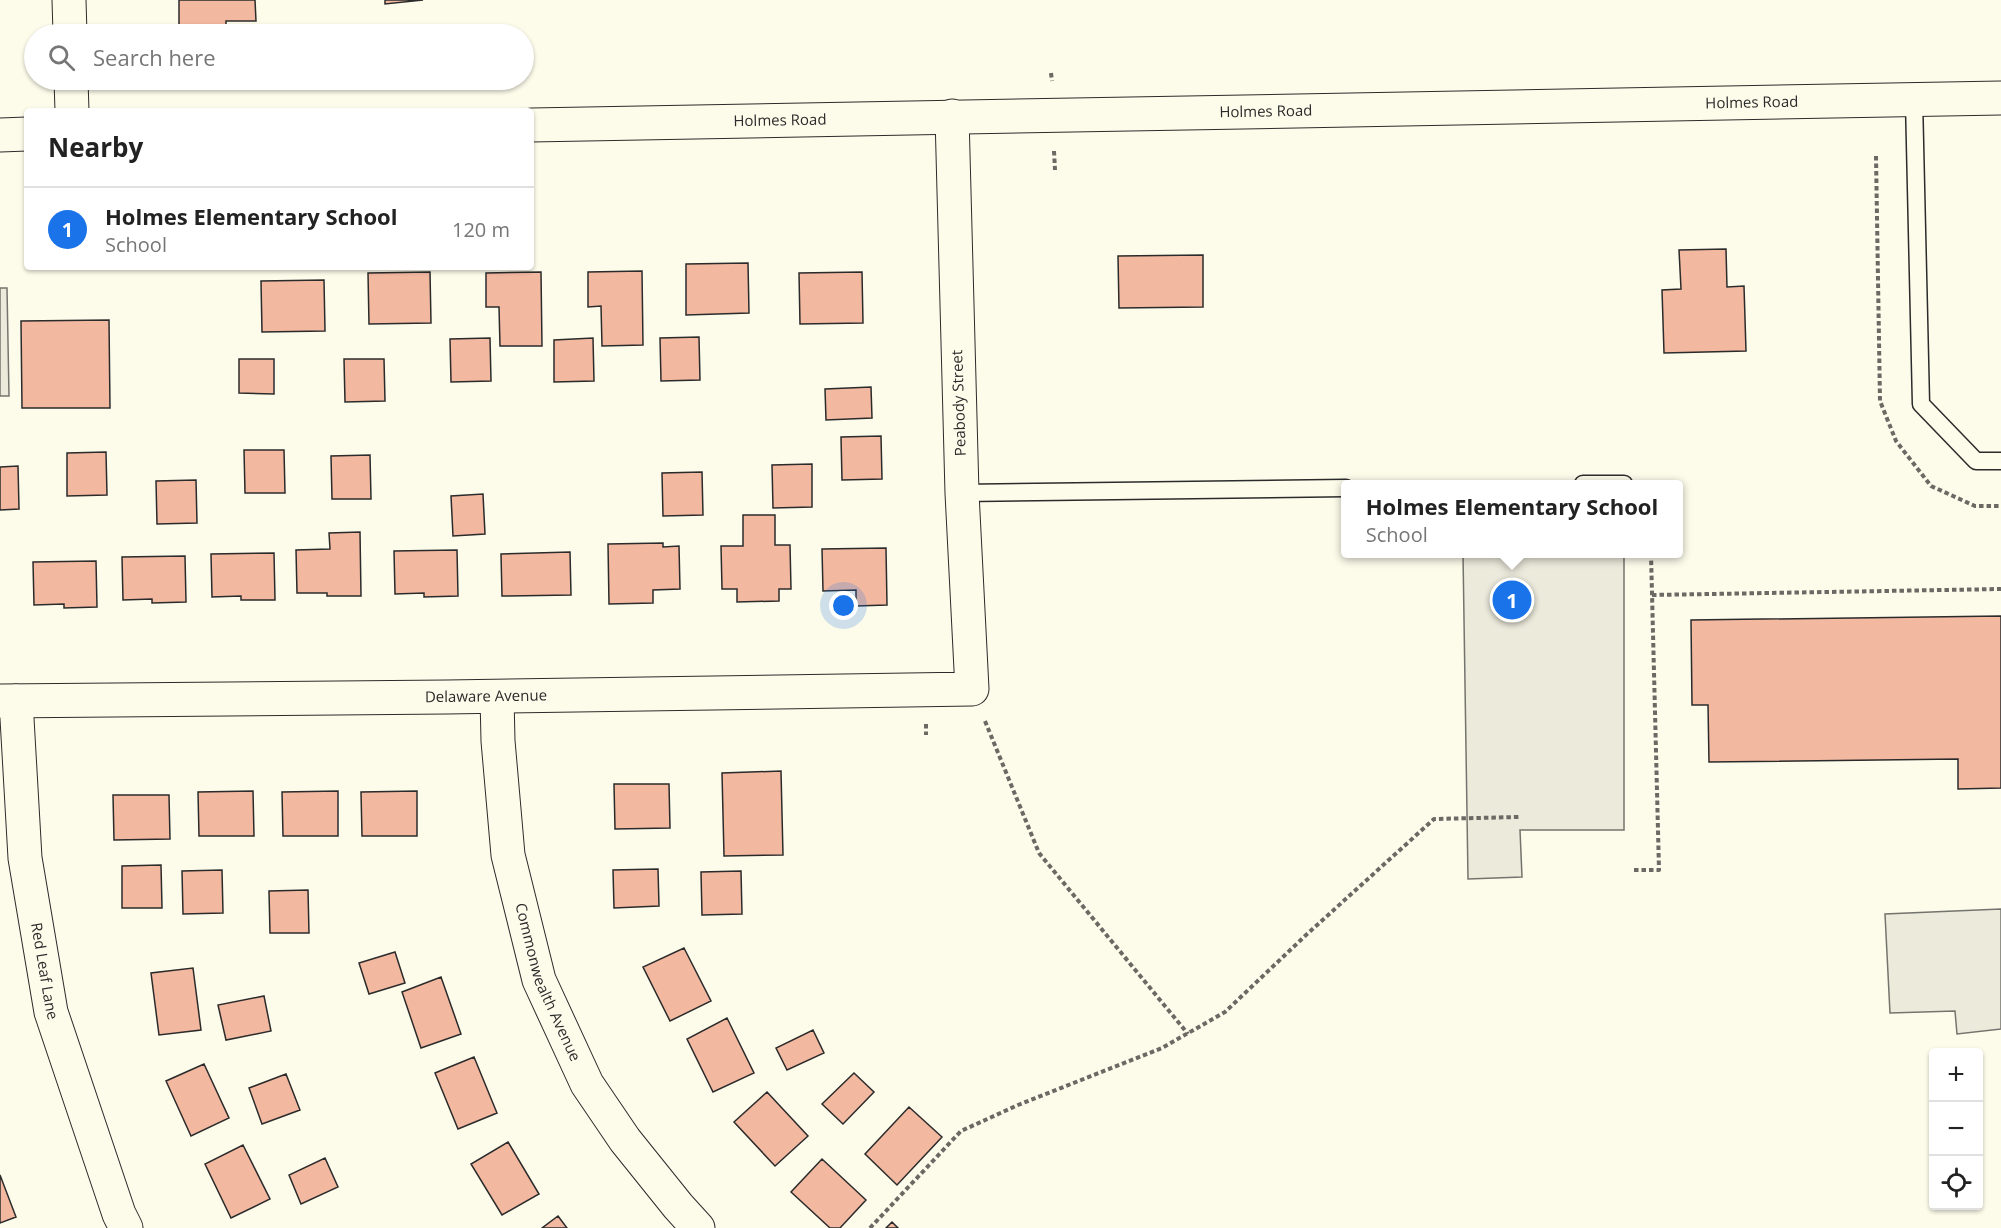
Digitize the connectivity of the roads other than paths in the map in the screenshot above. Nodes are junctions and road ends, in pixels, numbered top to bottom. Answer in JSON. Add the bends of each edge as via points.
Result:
{"nodes":[{"id":1,"x":69,"y":0,"type":"edge"},
{"id":2,"x":70,"y":24,"type":"edge"},
{"id":3,"x":71,"y":90,"type":"edge"},
{"id":4,"x":2001,"y":98,"type":"edge"},
{"id":5,"x":1914,"y":100,"type":"junction"},
{"id":6,"x":72,"y":108,"type":"edge"},
{"id":7,"x":952,"y":116,"type":"junction"},
{"id":8,"x":534,"y":125,"type":"edge"},
{"id":9,"x":24,"y":134,"type":"edge"},
{"id":10,"x":0,"y":135,"type":"edge"},
{"id":11,"x":2001,"y":461,"type":"edge"},
{"id":12,"x":1341,"y":488,"type":"edge"},
{"id":13,"x":962,"y":492,"type":"junction"},
{"id":14,"x":972,"y":689,"type":"joint"},
{"id":15,"x":497,"y":697,"type":"junction"},
{"id":16,"x":8,"y":701,"type":"edge"},
{"id":17,"x":126,"y":1228,"type":"edge"},
{"id":18,"x":698,"y":1228,"type":"edge"}],
"edges":[{"from":1,"to":2,"type":"street"},
{"from":3,"to":6,"type":"street"},
{"from":4,"to":5,"type":"street","name":"Holmes Road"},
{"from":5,"to":7,"type":"street","name":"Holmes Road"},
{"from":5,"to":11,"type":"lane","via":[[1922,404],[1976,461]]},
{"from":7,"to":8,"type":"street","name":"Holmes Road"},
{"from":7,"to":13,"type":"street","name":"Peabody Street"},
{"from":9,"to":10,"type":"street"},
{"from":12,"to":13,"type":"lane"},
{"from":13,"to":14,"type":"street","name":"Peabody Street"},
{"from":14,"to":15,"type":"street","name":"Delaware Avenue"},
{"from":15,"to":16,"type":"street","name":"Delaware Avenue"},
{"from":15,"to":18,"type":"street","name":"Commonwealth Avenue","via":[[508,855],[539,980],[587,1084],[625,1140]]},
{"from":16,"to":17,"type":"street","name":"Red Leaf Lane","via":[[25,858],[51,1012]]}]}
